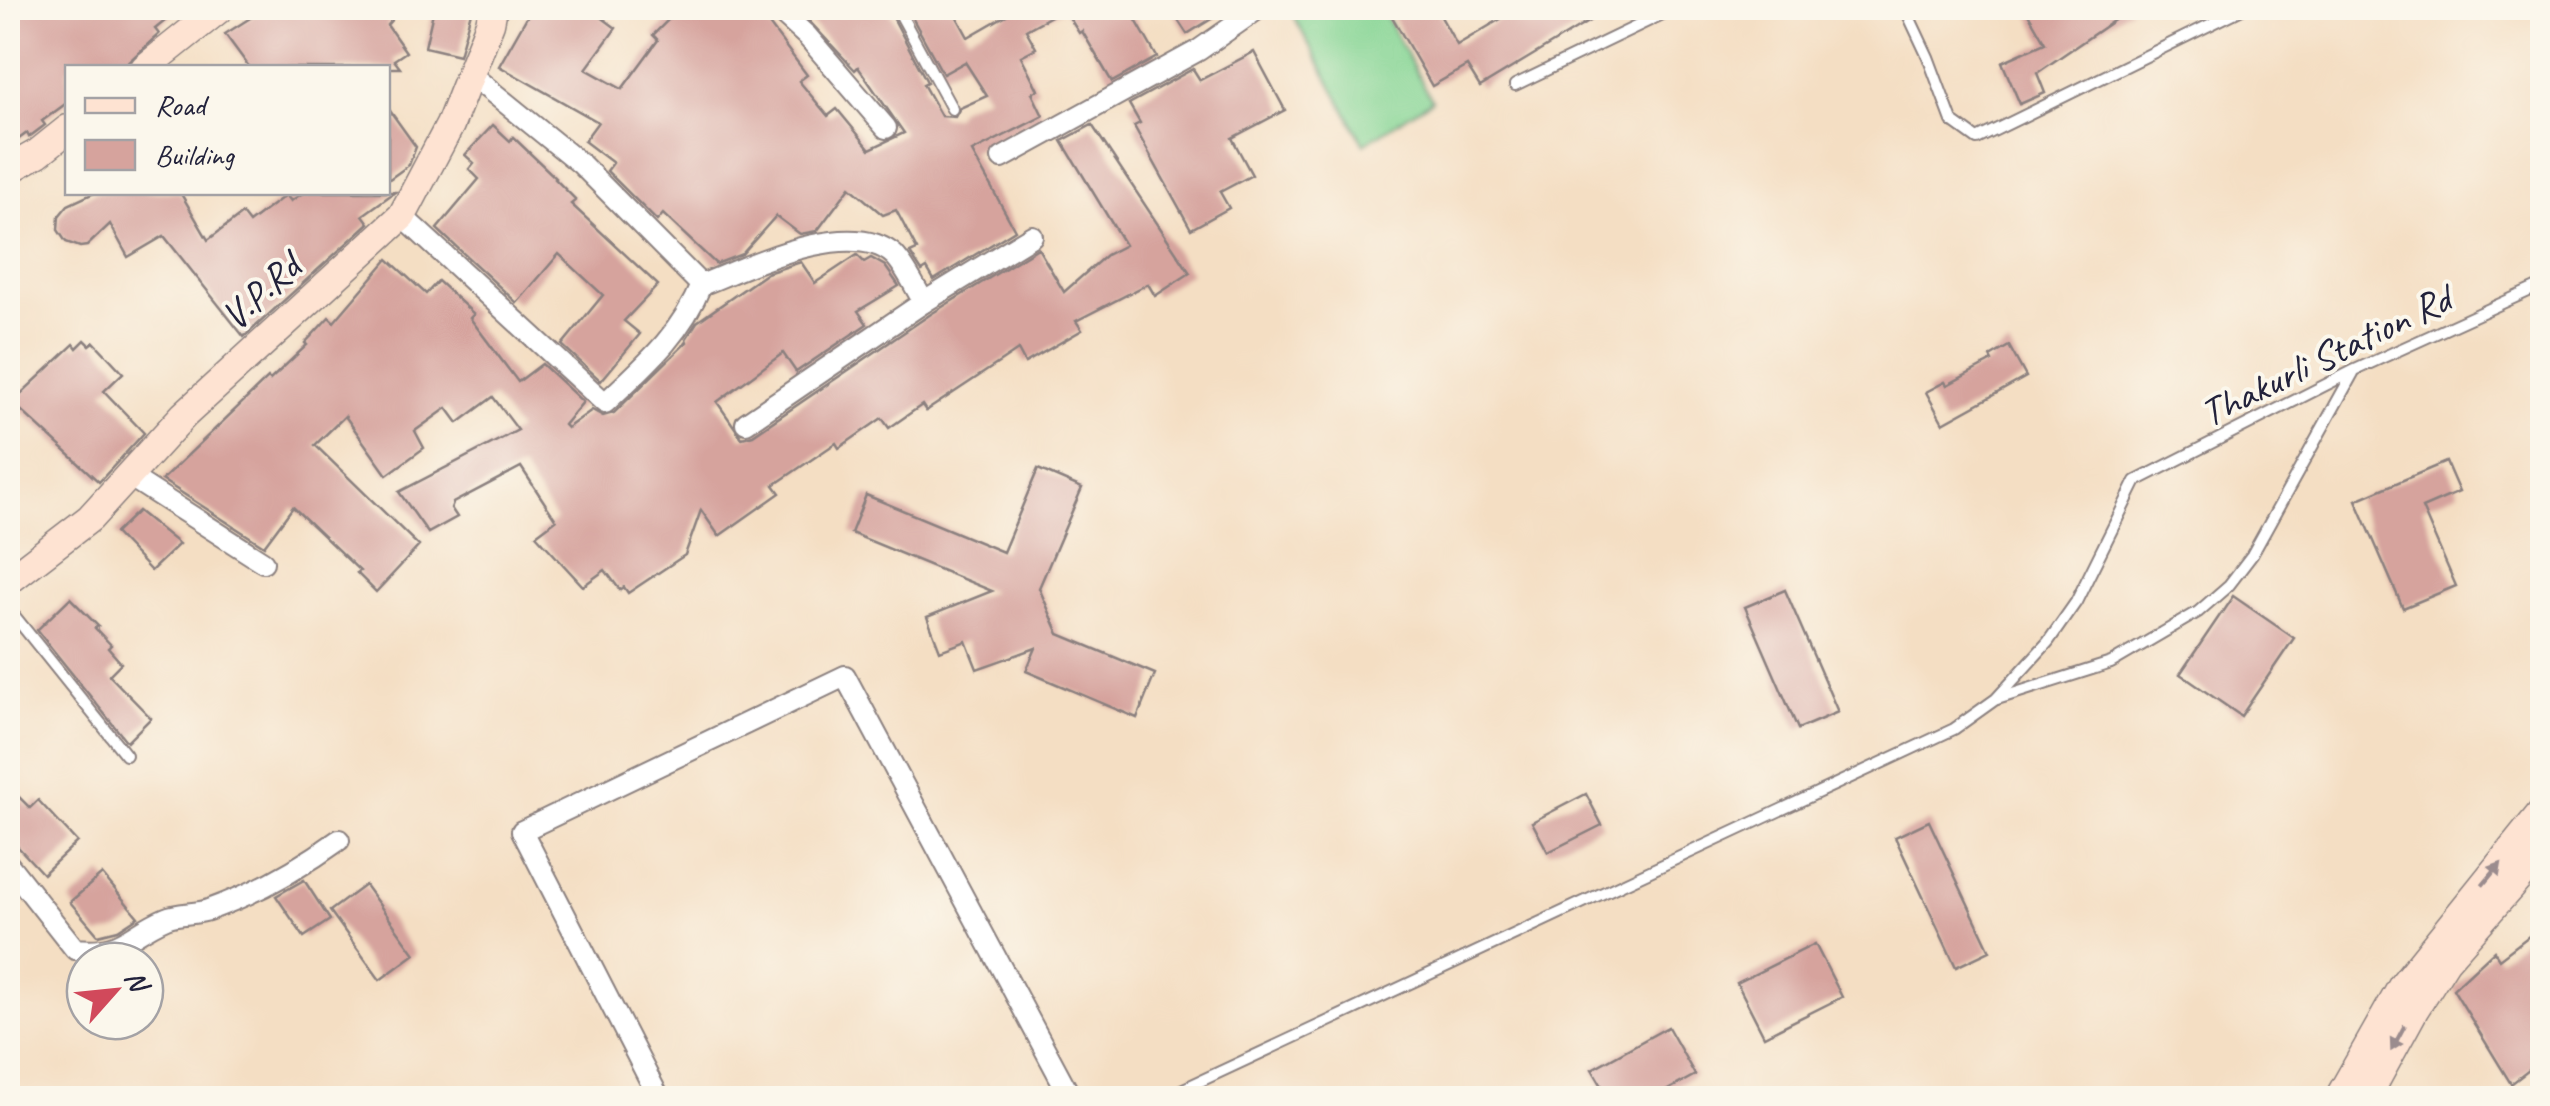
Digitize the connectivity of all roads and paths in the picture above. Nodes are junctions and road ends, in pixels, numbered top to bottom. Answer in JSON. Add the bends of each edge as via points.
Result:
{"nodes":[{"id":1,"x":220,"y":8,"type":"edge"},
{"id":2,"x":493,"y":8,"type":"edge"},
{"id":3,"x":776,"y":8,"type":"edge"},
{"id":4,"x":897,"y":8,"type":"edge"},
{"id":5,"x":1259,"y":8,"type":"edge"},
{"id":6,"x":1674,"y":8,"type":"edge"},
{"id":7,"x":1905,"y":8,"type":"edge"},
{"id":8,"x":2244,"y":8,"type":"edge"},
{"id":9,"x":149,"y":65,"type":"edge"},
{"id":10,"x":470,"y":74,"type":"junction"},
{"id":11,"x":1516,"y":85,"type":"dead end"},
{"id":12,"x":952,"y":109,"type":"dead end"},
{"id":13,"x":886,"y":128,"type":"dead end"},
{"id":14,"x":65,"y":131,"type":"edge"},
{"id":15,"x":1002,"y":158,"type":"dead end"},
{"id":16,"x":8,"y":170,"type":"edge"},
{"id":17,"x":402,"y":216,"type":"junction"},
{"id":18,"x":1032,"y":236,"type":"dead end"},
{"id":19,"x":701,"y":284,"type":"junction"},
{"id":20,"x":2542,"y":286,"type":"edge"},
{"id":21,"x":924,"y":302,"type":"junction"},
{"id":22,"x":2355,"y":370,"type":"junction"},
{"id":23,"x":746,"y":423,"type":"dead end"},
{"id":24,"x":129,"y":476,"type":"junction"},
{"id":25,"x":263,"y":562,"type":"dead end"},
{"id":26,"x":8,"y":582,"type":"edge"},
{"id":27,"x":8,"y":608,"type":"edge"},
{"id":28,"x":1996,"y":699,"type":"junction"},
{"id":29,"x":126,"y":755,"type":"dead end"},
{"id":30,"x":2542,"y":812,"type":"edge"},
{"id":31,"x":339,"y":840,"type":"dead end"},
{"id":32,"x":2535,"y":855,"type":"edge"},
{"id":33,"x":8,"y":864,"type":"edge"},
{"id":34,"x":2412,"y":992,"type":"junction"},
{"id":35,"x":659,"y":1098,"type":"edge"},
{"id":36,"x":1070,"y":1098,"type":"edge"},
{"id":37,"x":1164,"y":1098,"type":"edge"},
{"id":38,"x":2339,"y":1098,"type":"edge"},
{"id":39,"x":2366,"y":1098,"type":"edge"}],
"edges":[{"from":1,"to":9,"type":"street"},
{"from":2,"to":10,"type":"street","name":"V.P.Rd"},
{"from":3,"to":13,"type":"street"},
{"from":4,"to":12,"type":"lane"},
{"from":5,"to":15,"type":"street","via":[[1199,50]]},
{"from":6,"to":11,"type":"lane"},
{"from":7,"to":8,"type":"lane","via":[[1952,121],[1977,139]]},
{"from":10,"to":17,"type":"street","name":"V.P.Rd"},
{"from":10,"to":19,"type":"street","via":[[581,164]]},
{"from":14,"to":16,"type":"street"},
{"from":17,"to":19,"type":"street","via":[[605,403],[672,338]]},
{"from":17,"to":24,"type":"street","name":"V.P.Rd","via":[[184,416]]},
{"from":18,"to":21,"type":"street"},
{"from":19,"to":21,"type":"street","via":[[786,250],[872,241],[896,256]]},
{"from":20,"to":22,"type":"lane","name":"Thakurli Station Rd"},
{"from":21,"to":23,"type":"street"},
{"from":22,"to":28,"type":"lane","name":"Thakurli Station Rd","via":[[2136,481],[2076,602]]},
{"from":22,"to":28,"type":"lane","via":[[2252,555],[2228,585],[2198,612],[2112,663]]},
{"from":24,"to":25,"type":"street"},
{"from":24,"to":26,"type":"street","name":"V.P.Rd","via":[[90,518]]},
{"from":27,"to":29,"type":"lane"},
{"from":28,"to":37,"type":"lane","via":[[1954,729]]},
{"from":30,"to":32,"type":"street"},
{"from":31,"to":33,"type":"street","via":[[294,873],[208,911],[167,918],[100,952],[74,949]]},
{"from":32,"to":34,"type":"street","via":[[2474,913],[2446,960]]},
{"from":34,"to":38,"type":"street"},
{"from":34,"to":39,"type":"street","one_way":true},
{"from":35,"to":36,"type":"street","via":[[522,830],[845,676]]}]}
